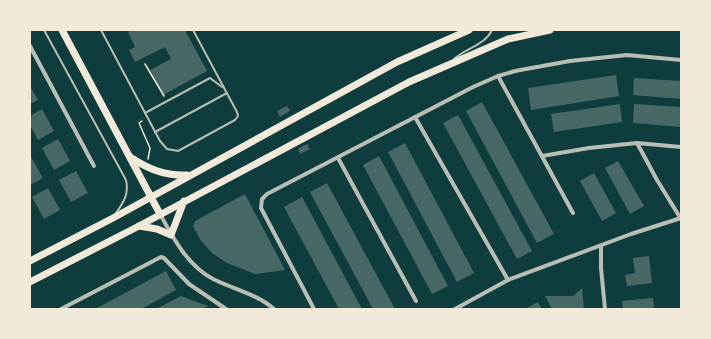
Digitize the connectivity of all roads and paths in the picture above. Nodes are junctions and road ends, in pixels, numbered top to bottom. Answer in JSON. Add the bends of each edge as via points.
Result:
{"nodes":[{"id":1,"x":44,"y":30,"type":"edge"},
{"id":2,"x":62,"y":30,"type":"edge"},
{"id":3,"x":101,"y":30,"type":"edge"},
{"id":4,"x":193,"y":30,"type":"edge"},
{"id":5,"x":469,"y":30,"type":"edge"},
{"id":6,"x":492,"y":30,"type":"edge"},
{"id":7,"x":495,"y":30,"type":"edge"},
{"id":8,"x":510,"y":30,"type":"edge"},
{"id":9,"x":528,"y":30,"type":"edge"},
{"id":10,"x":550,"y":30,"type":"edge"},
{"id":11,"x":536,"y":33,"type":"junction"},
{"id":12,"x":30,"y":46,"type":"edge"},
{"id":13,"x":681,"y":60,"type":"edge"},
{"id":14,"x":145,"y":64,"type":"dead end"},
{"id":15,"x":447,"y":66,"type":"junction"},
{"id":16,"x":498,"y":76,"type":"junction"},
{"id":17,"x":223,"y":88,"type":"junction"},
{"id":18,"x":227,"y":93,"type":"junction"},
{"id":19,"x":168,"y":101,"type":"junction"},
{"id":20,"x":145,"y":113,"type":"junction"},
{"id":21,"x":415,"y":116,"type":"junction"},
{"id":22,"x":147,"y":117,"type":"junction"},
{"id":23,"x":155,"y":132,"type":"junction"},
{"id":24,"x":637,"y":143,"type":"junction"},
{"id":25,"x":681,"y":148,"type":"edge"},
{"id":26,"x":542,"y":156,"type":"junction"},
{"id":27,"x":129,"y":157,"type":"junction"},
{"id":28,"x":338,"y":158,"type":"junction"},
{"id":29,"x":146,"y":162,"type":"dead end"},
{"id":30,"x":94,"y":166,"type":"dead end"},
{"id":31,"x":190,"y":174,"type":"junction"},
{"id":32,"x":151,"y":197,"type":"junction"},
{"id":33,"x":184,"y":201,"type":"junction"},
{"id":34,"x":573,"y":213,"type":"dead end"},
{"id":35,"x":160,"y":214,"type":"junction"},
{"id":36,"x":113,"y":218,"type":"junction"},
{"id":37,"x":681,"y":218,"type":"edge"},
{"id":38,"x":139,"y":226,"type":"junction"},
{"id":39,"x":171,"y":235,"type":"junction"},
{"id":40,"x":600,"y":246,"type":"junction"},
{"id":41,"x":30,"y":260,"type":"edge"},
{"id":42,"x":508,"y":280,"type":"junction"},
{"id":43,"x":30,"y":282,"type":"edge"},
{"id":44,"x":416,"y":301,"type":"dead end"},
{"id":45,"x":61,"y":309,"type":"edge"},
{"id":46,"x":226,"y":309,"type":"edge"},
{"id":47,"x":274,"y":309,"type":"edge"},
{"id":48,"x":314,"y":309,"type":"edge"},
{"id":49,"x":455,"y":309,"type":"edge"},
{"id":50,"x":604,"y":309,"type":"edge"}],
"edges":[{"from":1,"to":36,"type":"lane","via":[[126,180],[128,188],[124,204]]},
{"from":2,"to":27,"type":"main road"},
{"from":3,"to":20,"type":"lane"},
{"from":4,"to":17,"type":"lane"},
{"from":5,"to":31,"type":"main road","via":[[397,62]]},
{"from":6,"to":15,"type":"lane","via":[[486,40],[466,50]]},
{"from":7,"to":8,"type":"lane"},
{"from":9,"to":11,"type":"lane"},
{"from":10,"to":11,"type":"main road"},
{"from":11,"to":15,"type":"main road","via":[[508,39]]},
{"from":12,"to":30,"type":"street"},
{"from":13,"to":16,"type":"street","via":[[627,55],[570,61]]},
{"from":14,"to":19,"type":"path","via":[[160,92]]},
{"from":15,"to":33,"type":"main road","via":[[409,82]]},
{"from":16,"to":21,"type":"street"},
{"from":16,"to":26,"type":"street"},
{"from":17,"to":18,"type":"lane"},
{"from":17,"to":19,"type":"lane","via":[[210,78]]},
{"from":18,"to":23,"type":"lane"},
{"from":18,"to":23,"type":"lane","via":[[237,112],[236,120],[178,151],[167,149]]},
{"from":19,"to":20,"type":"lane"},
{"from":20,"to":22,"type":"lane"},
{"from":21,"to":28,"type":"street"},
{"from":21,"to":42,"type":"street"},
{"from":22,"to":23,"type":"lane"},
{"from":22,"to":29,"type":"path","via":[[139,124],[150,148]]},
{"from":24,"to":25,"type":"street"},
{"from":24,"to":26,"type":"street"},
{"from":24,"to":37,"type":"street"},
{"from":26,"to":34,"type":"street"},
{"from":27,"to":31,"type":"main road","via":[[162,173],[176,176]]},
{"from":27,"to":32,"type":"main road"},
{"from":28,"to":44,"type":"street"},
{"from":28,"to":48,"type":"street","via":[[267,194],[262,199],[261,208]]},
{"from":31,"to":32,"type":"main road"},
{"from":32,"to":35,"type":"main road"},
{"from":32,"to":36,"type":"main road"},
{"from":33,"to":35,"type":"main road"},
{"from":33,"to":39,"type":"main road"},
{"from":35,"to":38,"type":"main road"},
{"from":35,"to":39,"type":"street"},
{"from":36,"to":41,"type":"main road"},
{"from":37,"to":40,"type":"street"},
{"from":38,"to":39,"type":"main road"},
{"from":38,"to":43,"type":"main road"},
{"from":39,"to":47,"type":"street","via":[[193,263],[212,278],[248,293]]},
{"from":40,"to":42,"type":"street"},
{"from":40,"to":50,"type":"street"},
{"from":42,"to":49,"type":"street"},
{"from":45,"to":46,"type":"street","via":[[161,257],[189,284]]}]}
